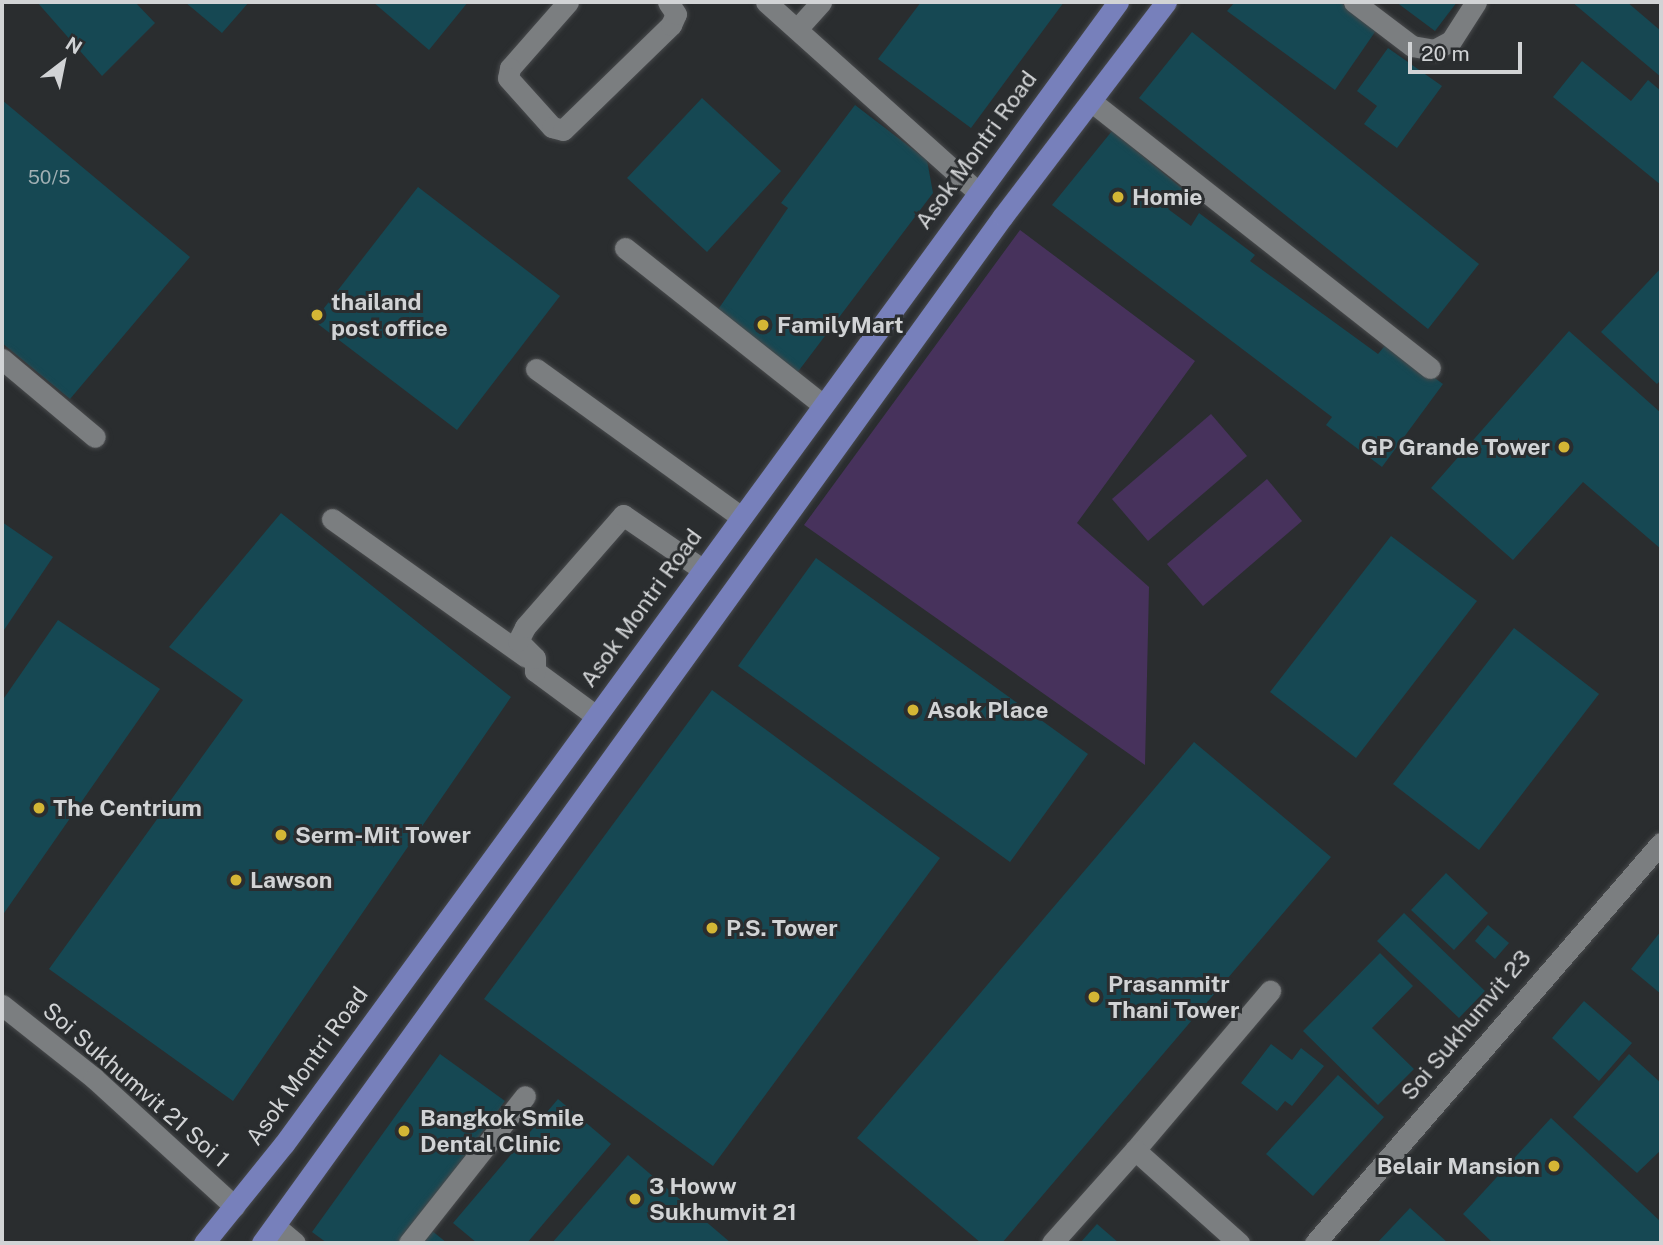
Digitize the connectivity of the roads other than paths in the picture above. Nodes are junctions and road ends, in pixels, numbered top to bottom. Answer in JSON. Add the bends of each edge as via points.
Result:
{"nodes":[{"id":1,"x":568,"y":2,"type":"edge"},
{"id":2,"x":668,"y":2,"type":"edge"},
{"id":3,"x":766,"y":2,"type":"edge"},
{"id":4,"x":821,"y":2,"type":"edge"},
{"id":5,"x":1118,"y":2,"type":"edge"},
{"id":6,"x":1166,"y":2,"type":"edge"},
{"id":7,"x":1354,"y":2,"type":"edge"},
{"id":8,"x":1476,"y":2,"type":"edge"},
{"id":9,"x":797,"y":29,"type":"junction"},
{"id":10,"x":1092,"y":102,"type":"junction"},
{"id":11,"x":977,"y":191,"type":"junction"},
{"id":12,"x":625,"y":248,"type":"dead end"},
{"id":13,"x":2,"y":359,"type":"edge"},
{"id":14,"x":536,"y":369,"type":"dead end"},
{"id":15,"x":1430,"y":369,"type":"dead end"},
{"id":16,"x":822,"y":404,"type":"junction"},
{"id":17,"x":95,"y":436,"type":"dead end"},
{"id":18,"x":741,"y":517,"type":"junction"},
{"id":19,"x":332,"y":519,"type":"dead end"},
{"id":20,"x":702,"y":569,"type":"junction"},
{"id":21,"x":533,"y":662,"type":"junction"},
{"id":22,"x":596,"y":716,"type":"junction"},
{"id":23,"x":1661,"y":843,"type":"edge"},
{"id":24,"x":1270,"y":991,"type":"dead end"},
{"id":25,"x":2,"y":1005,"type":"edge"},
{"id":26,"x":525,"y":1096,"type":"dead end"},
{"id":27,"x":1135,"y":1150,"type":"junction"},
{"id":28,"x":234,"y":1206,"type":"junction"},
{"id":29,"x":275,"y":1226,"type":"junction"},
{"id":30,"x":204,"y":1243,"type":"edge"},
{"id":31,"x":261,"y":1243,"type":"edge"},
{"id":32,"x":295,"y":1243,"type":"edge"},
{"id":33,"x":409,"y":1243,"type":"edge"},
{"id":34,"x":1052,"y":1243,"type":"edge"},
{"id":35,"x":1239,"y":1243,"type":"edge"},
{"id":36,"x":1315,"y":1243,"type":"edge"}],
"edges":[{"from":1,"to":2,"type":"street","via":[[510,68],[508,78],[552,127],[564,130],[671,24],[676,14]]},
{"from":3,"to":9,"type":"street"},
{"from":4,"to":9,"type":"street"},
{"from":5,"to":11,"type":"main road","name":"Asok Montri Road"},
{"from":6,"to":10,"type":"main road"},
{"from":7,"to":8,"type":"street","via":[[1412,46],[1434,50],[1451,41]]},
{"from":9,"to":11,"type":"street"},
{"from":10,"to":15,"type":"street"},
{"from":10,"to":29,"type":"main road","via":[[1003,216]]},
{"from":11,"to":16,"type":"main road","name":"Asok Montri Road"},
{"from":12,"to":16,"type":"street"},
{"from":13,"to":17,"type":"street"},
{"from":14,"to":18,"type":"street"},
{"from":16,"to":18,"type":"main road","name":"Asok Montri Road"},
{"from":18,"to":20,"type":"main road","name":"Asok Montri Road"},
{"from":19,"to":21,"type":"street"},
{"from":20,"to":21,"type":"street","via":[[632,519],[619,516],[519,635]]},
{"from":20,"to":22,"type":"main road","name":"Asok Montri Road"},
{"from":21,"to":22,"type":"street","via":[[535,671]]},
{"from":22,"to":28,"type":"main road","name":"Asok Montri Road"},
{"from":23,"to":36,"type":"street","name":"Soi Sukhumvit 23"},
{"from":24,"to":27,"type":"street"},
{"from":25,"to":28,"type":"street","name":"Soi Sukhumvit 21 Soi 1","via":[[94,1078]]},
{"from":26,"to":33,"type":"street"},
{"from":27,"to":34,"type":"street"},
{"from":27,"to":35,"type":"street"},
{"from":28,"to":30,"type":"main road","name":"Asok Montri Road"},
{"from":29,"to":31,"type":"main road"},
{"from":29,"to":32,"type":"street"}]}
